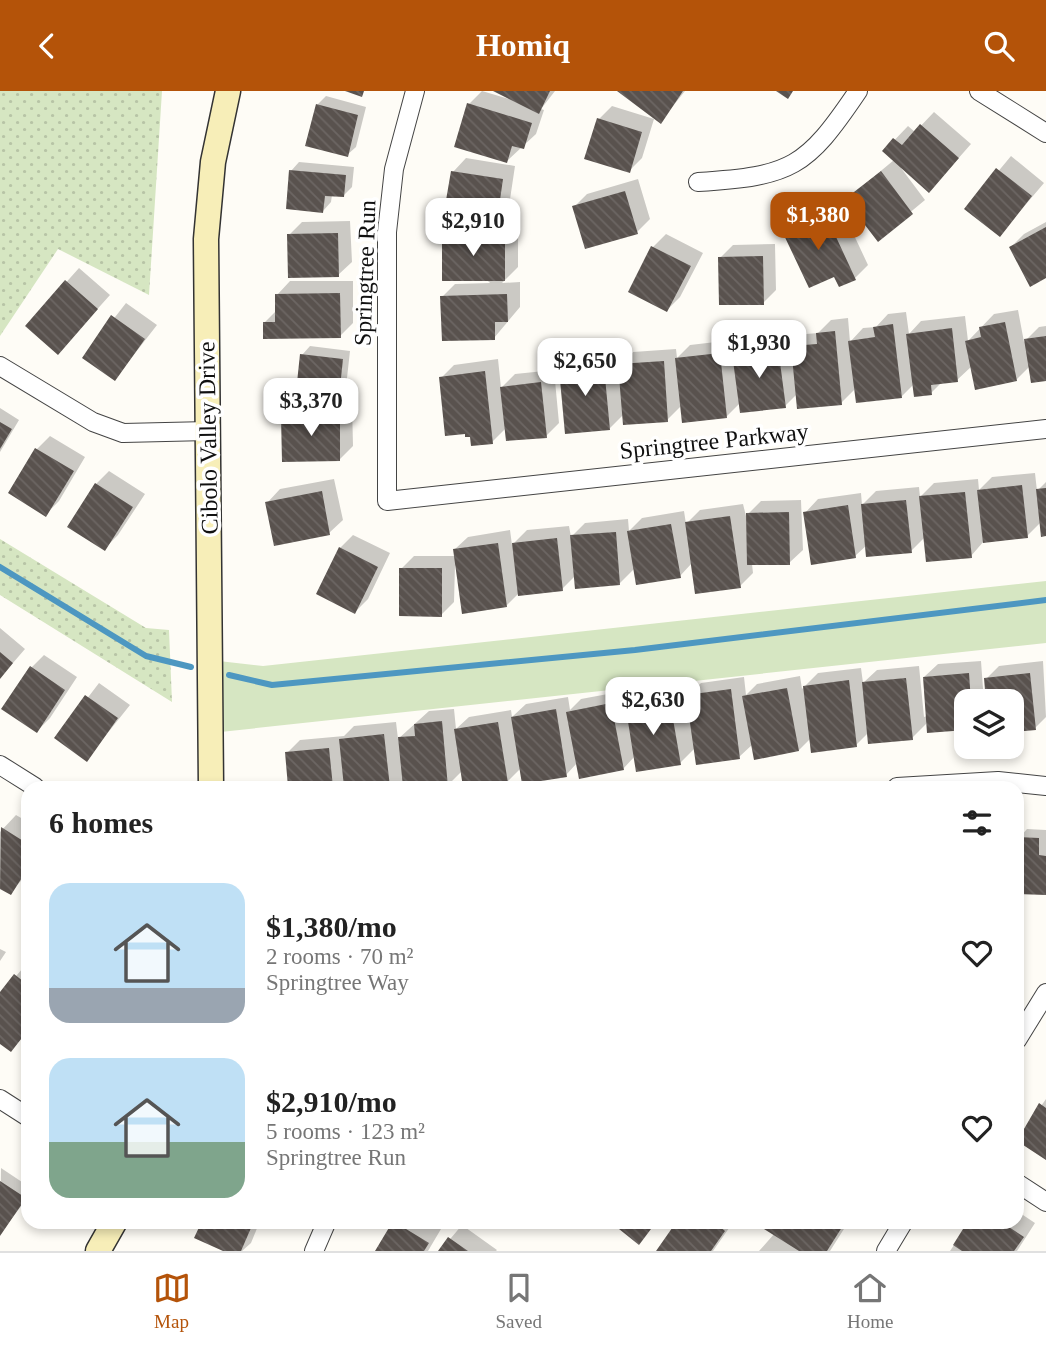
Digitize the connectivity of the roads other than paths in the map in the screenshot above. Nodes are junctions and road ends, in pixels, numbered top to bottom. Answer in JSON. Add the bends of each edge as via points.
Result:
{"nodes":[{"id":1,"x":228,"y":91,"type":"edge"},
{"id":2,"x":415,"y":91,"type":"edge"},
{"id":3,"x":858,"y":91,"type":"edge"},
{"id":4,"x":979,"y":91,"type":"edge"},
{"id":5,"x":1046,"y":133,"type":"edge"},
{"id":6,"x":698,"y":182,"type":"dead end"},
{"id":7,"x":0,"y":366,"type":"edge"},
{"id":8,"x":1046,"y":429,"type":"edge"},
{"id":9,"x":208,"y":431,"type":"junction"},
{"id":10,"x":387,"y":501,"type":"joint"},
{"id":11,"x":0,"y":765,"type":"edge"},
{"id":12,"x":25,"y":781,"type":"edge"},
{"id":13,"x":211,"y":781,"type":"edge"},
{"id":14,"x":1024,"y":784,"type":"edge"},
{"id":15,"x":1046,"y":786,"type":"edge"},
{"id":16,"x":1046,"y":993,"type":"edge"},
{"id":17,"x":1024,"y":1029,"type":"edge"},
{"id":18,"x":0,"y":1099,"type":"edge"},
{"id":19,"x":21,"y":1112,"type":"edge"},
{"id":20,"x":1024,"y":1188,"type":"edge"},
{"id":21,"x":1046,"y":1202,"type":"edge"},
{"id":22,"x":110,"y":1229,"type":"edge"},
{"id":23,"x":324,"y":1229,"type":"edge"},
{"id":24,"x":899,"y":1229,"type":"edge"},
{"id":25,"x":98,"y":1251,"type":"edge"},
{"id":26,"x":314,"y":1251,"type":"edge"},
{"id":27,"x":886,"y":1251,"type":"edge"}],
"edges":[{"from":1,"to":9,"type":"main road","name":"Cibolo Valley Drive","via":[[213,162],[206,239]]},
{"from":2,"to":10,"type":"street","name":"Springtree Run","via":[[394,169],[387,232]]},
{"from":3,"to":6,"type":"street","via":[[819,146],[802,160],[756,177]]},
{"from":4,"to":5,"type":"street"},
{"from":7,"to":9,"type":"street","via":[[93,422],[123,433]]},
{"from":8,"to":10,"type":"street","name":"Springtree Parkway"},
{"from":9,"to":13,"type":"main road","name":"Cibolo Valley Drive"},
{"from":11,"to":12,"type":"street"},
{"from":14,"to":15,"type":"street"},
{"from":16,"to":17,"type":"street"},
{"from":18,"to":19,"type":"street"},
{"from":20,"to":21,"type":"street"},
{"from":22,"to":25,"type":"main road"},
{"from":23,"to":26,"type":"street"},
{"from":24,"to":27,"type":"street"}]}
